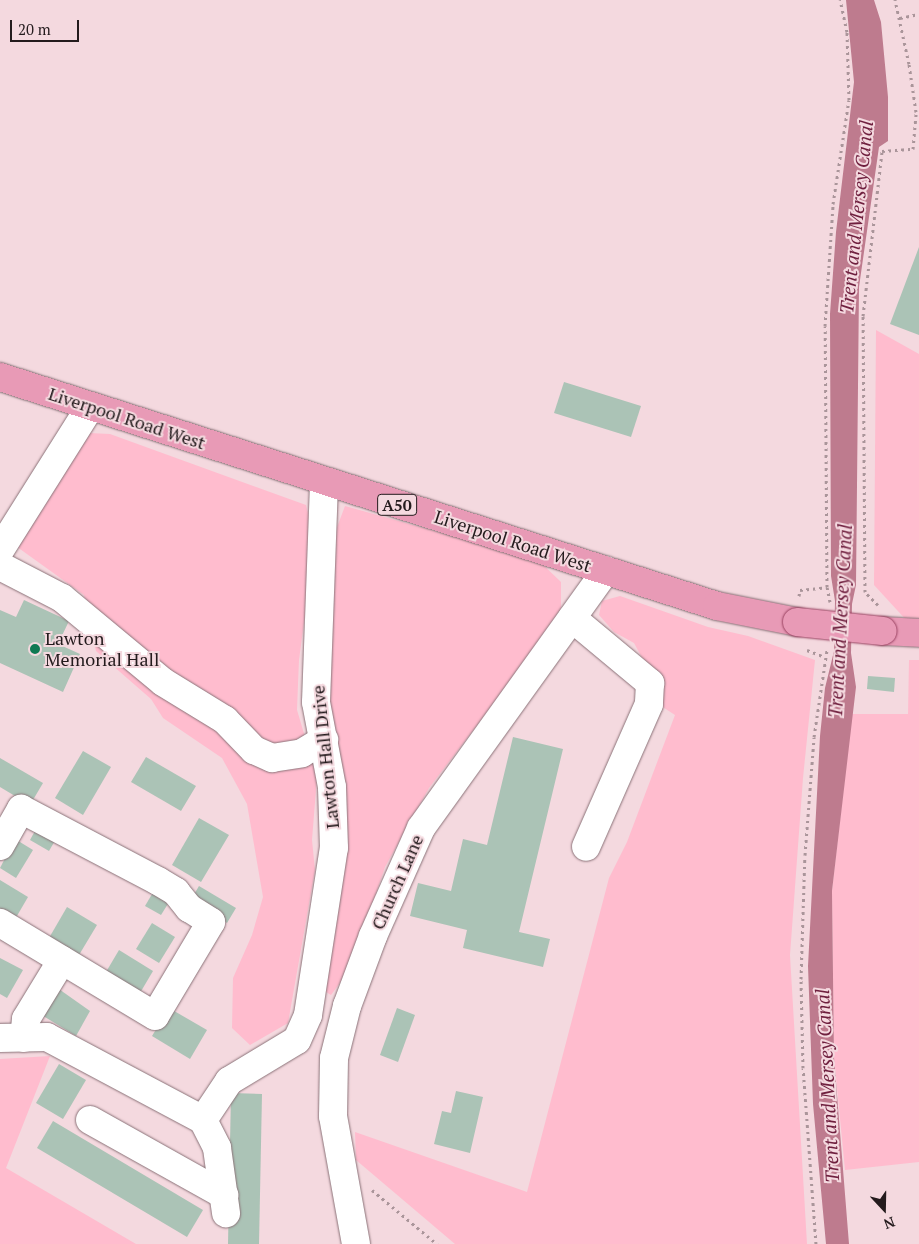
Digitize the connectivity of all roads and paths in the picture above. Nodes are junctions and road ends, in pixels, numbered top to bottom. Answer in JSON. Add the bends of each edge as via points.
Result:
{"nodes":[{"id":1,"x":840,"y":0,"type":"edge"},
{"id":2,"x":895,"y":0,"type":"edge"},
{"id":3,"x":919,"y":14,"type":"edge"},
{"id":4,"x":900,"y":18,"type":"junction"},
{"id":5,"x":0,"y":377,"type":"edge"},
{"id":6,"x":90,"y":407,"type":"junction"},
{"id":7,"x":324,"y":481,"type":"junction"},
{"id":8,"x":0,"y":550,"type":"edge"},
{"id":9,"x":0,"y":566,"type":"edge"},
{"id":10,"x":606,"y":571,"type":"junction"},
{"id":11,"x":830,"y":610,"type":"dead end"},
{"id":12,"x":572,"y":618,"type":"junction"},
{"id":13,"x":883,"y":631,"type":"junction"},
{"id":14,"x":919,"y":634,"type":"edge"},
{"id":15,"x":830,"y":644,"type":"dead end"},
{"id":16,"x":324,"y":740,"type":"junction"},
{"id":17,"x":0,"y":846,"type":"edge"},
{"id":18,"x":586,"y":847,"type":"dead end"},
{"id":19,"x":0,"y":923,"type":"edge"},
{"id":20,"x":62,"y":960,"type":"junction"},
{"id":21,"x":347,"y":1006,"type":"junction"},
{"id":22,"x":308,"y":1015,"type":"junction"},
{"id":23,"x":12,"y":1038,"type":"edge"},
{"id":24,"x":90,"y":1120,"type":"dead end"},
{"id":25,"x":203,"y":1120,"type":"junction"},
{"id":26,"x":342,"y":1182,"type":"junction"},
{"id":27,"x":356,"y":1244,"type":"edge"},
{"id":28,"x":437,"y":1244,"type":"edge"},
{"id":29,"x":816,"y":1244,"type":"edge"}],
"edges":[{"from":1,"to":11,"type":"path","via":[[847,32],[849,100],[833,204],[825,326],[827,587]]},
{"from":2,"to":4,"type":"path"},
{"from":3,"to":4,"type":"path"},
{"from":4,"to":13,"type":"path","via":[[916,112],[912,149],[882,151],[863,316],[865,592],[884,612]]},
{"from":5,"to":6,"type":"main road","name":"Liverpool Road West","number":"A50"},
{"from":6,"to":7,"type":"main road","name":"Liverpool Road West","number":"A50"},
{"from":6,"to":8,"type":"street"},
{"from":7,"to":10,"type":"main road","name":"Liverpool Road West","number":"A50"},
{"from":7,"to":16,"type":"street","name":"Lawton Hall Drive","via":[[316,702]]},
{"from":9,"to":16,"type":"street","via":[[62,598],[163,682],[225,720],[254,750],[272,758],[302,753]]},
{"from":10,"to":12,"type":"street","name":"Church Lane"},
{"from":10,"to":13,"type":"main road","name":"Liverpool Road West","number":"A50","bridge":true,"via":[[717,606],[797,622]]},
{"from":12,"to":18,"type":"street","via":[[650,683],[650,704]]},
{"from":12,"to":21,"type":"street","name":"Church Lane","via":[[421,828],[373,936]]},
{"from":13,"to":14,"type":"main road","name":"Liverpool Road West","number":"A50"},
{"from":15,"to":29,"type":"path","via":[[825,657],[814,737],[800,979]]},
{"from":16,"to":22,"type":"street","name":"Lawton Hall Drive","via":[[332,788],[334,848]]},
{"from":17,"to":20,"type":"street","via":[[21,809],[158,881],[211,922],[155,1016]]},
{"from":19,"to":20,"type":"street"},
{"from":20,"to":23,"type":"street"},
{"from":21,"to":22,"type":"street"},
{"from":21,"to":26,"type":"street","name":"Church Lane","via":[[334,1058],[333,1116]]},
{"from":22,"to":25,"type":"street","name":"Lawton Hall Drive","via":[[297,1040],[229,1081]]},
{"from":23,"to":25,"type":"street","via":[[47,1037]]},
{"from":24,"to":25,"type":"street","via":[[225,1204],[217,1148]]},
{"from":26,"to":27,"type":"street","name":"Church Lane"},
{"from":26,"to":28,"type":"path","via":[[364,1183]]}]}
